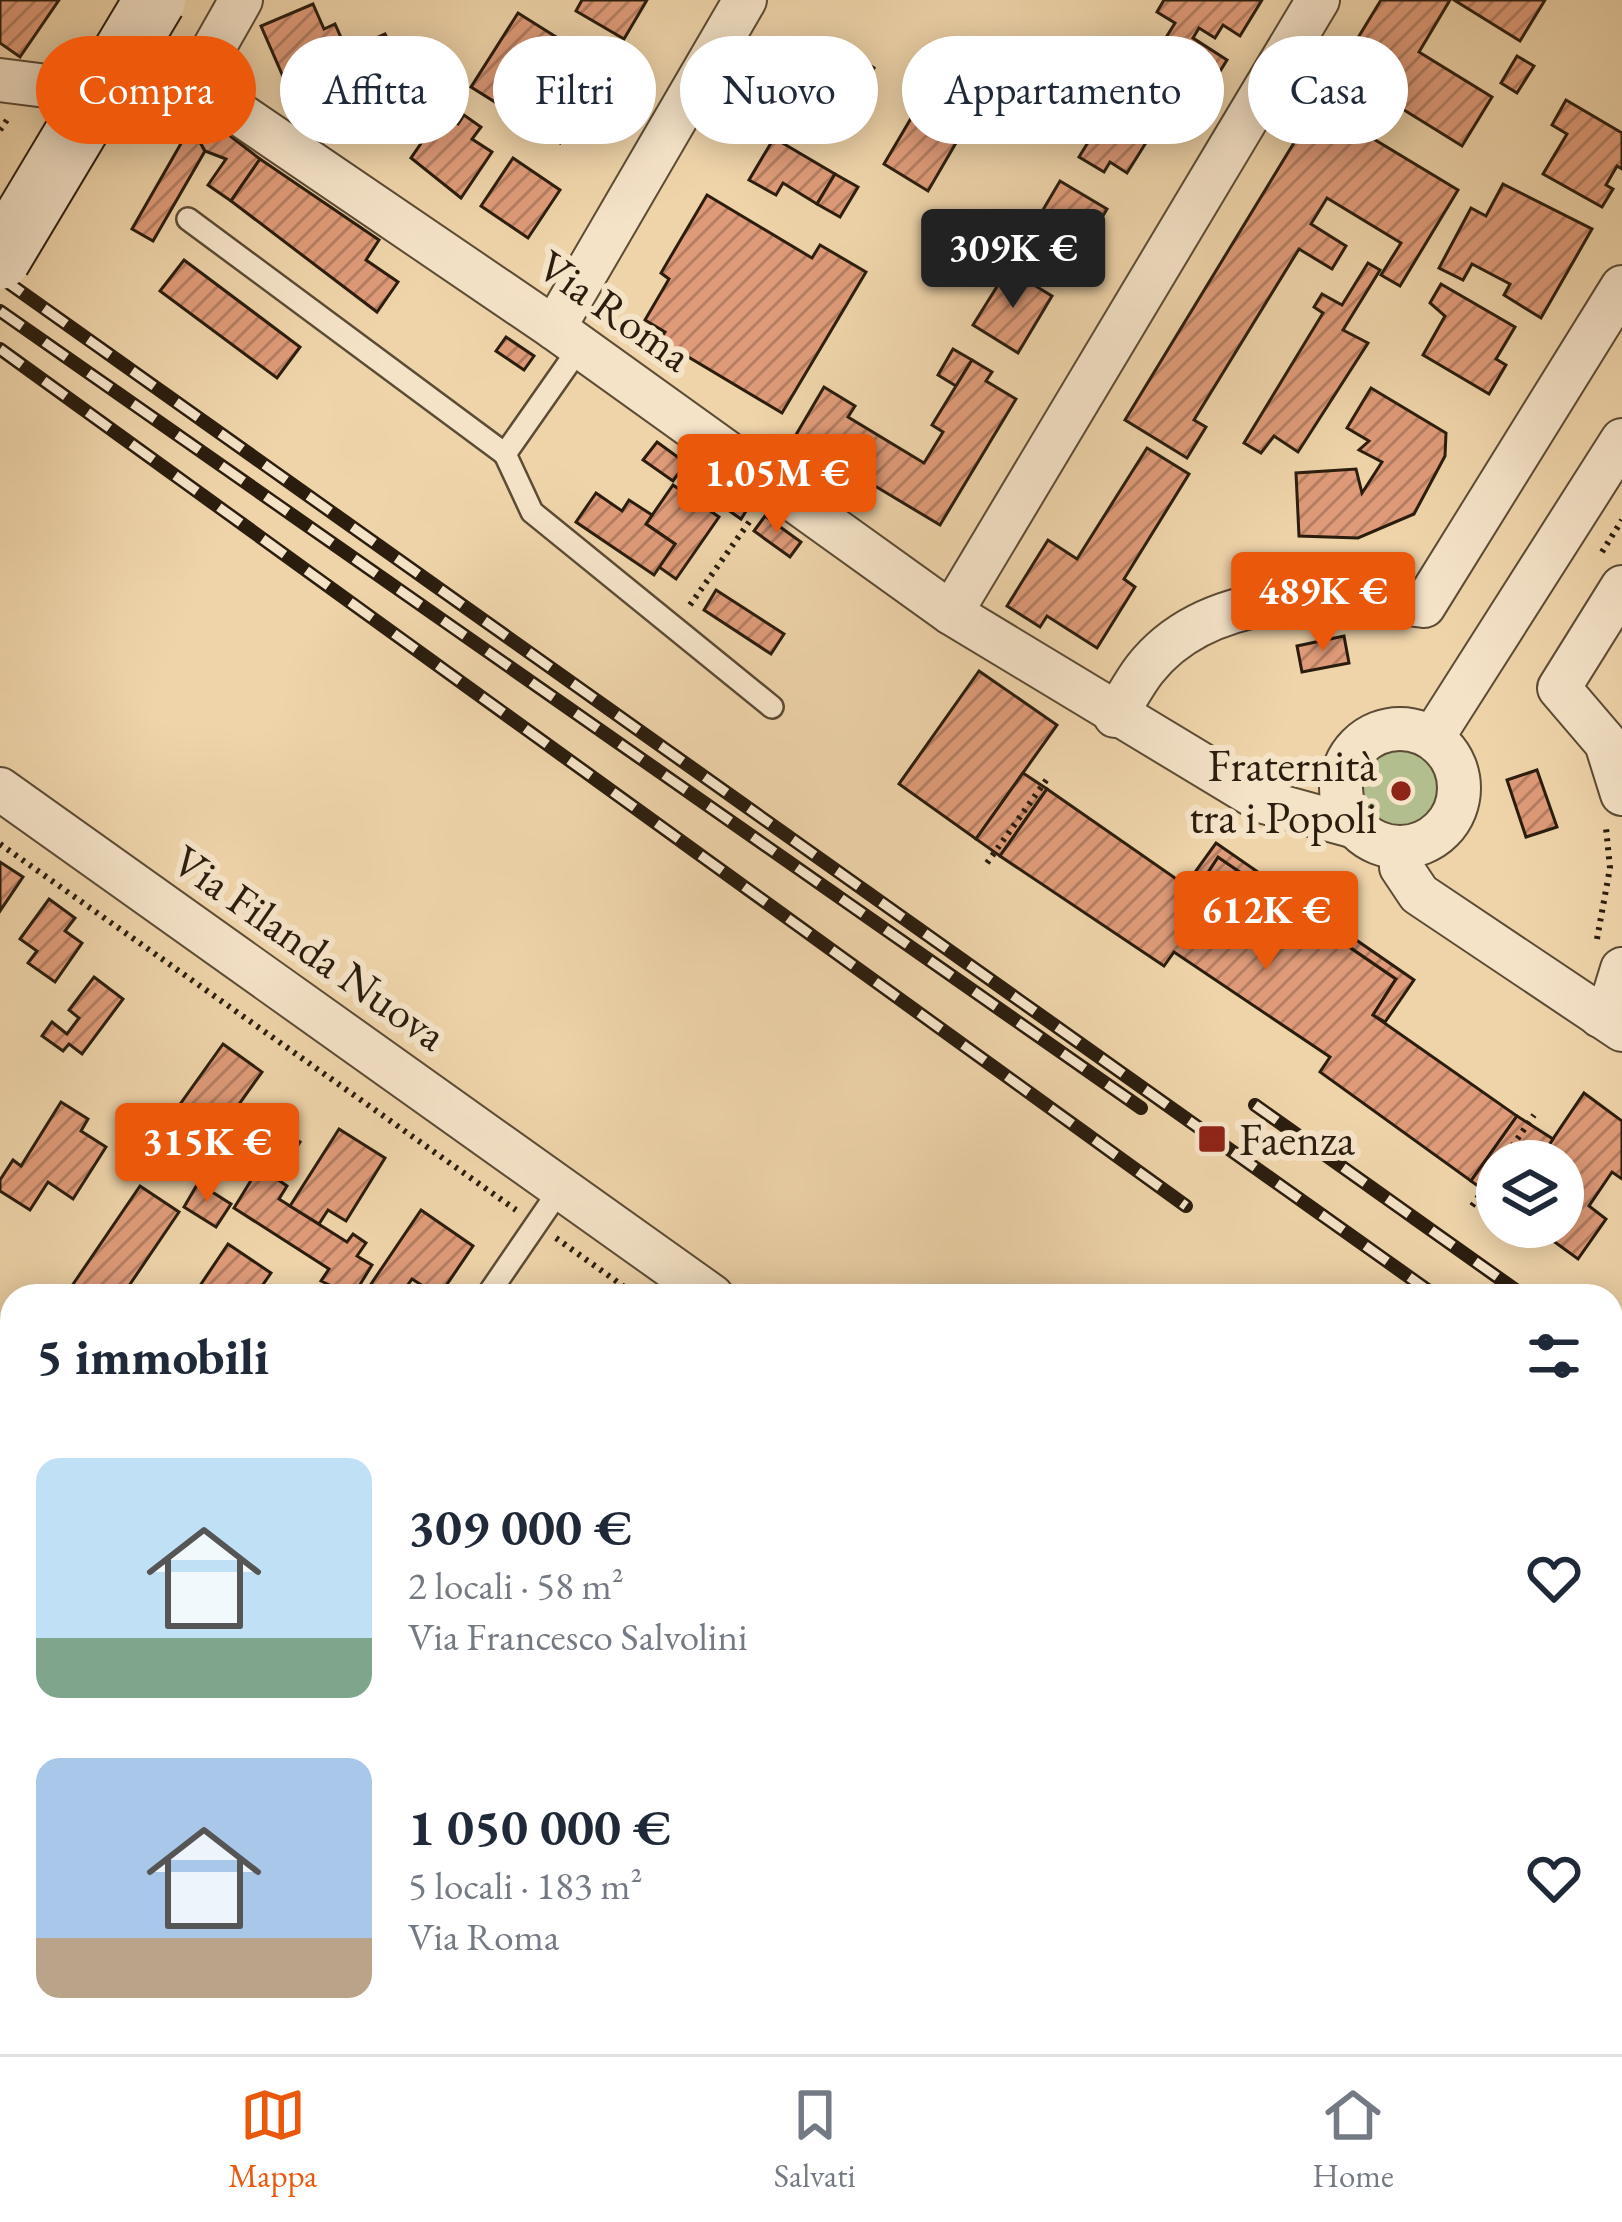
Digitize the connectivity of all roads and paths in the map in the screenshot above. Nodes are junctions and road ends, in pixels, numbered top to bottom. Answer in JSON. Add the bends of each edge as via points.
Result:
{"nodes":[{"id":1,"x":155,"y":0,"type":"edge"},
{"id":2,"x":241,"y":0,"type":"edge"},
{"id":3,"x":745,"y":0,"type":"edge"},
{"id":4,"x":1318,"y":0,"type":"edge"},
{"id":5,"x":220,"y":36,"type":"edge"},
{"id":6,"x":0,"y":80,"type":"edge"},
{"id":7,"x":36,"y":85,"type":"edge"},
{"id":8,"x":256,"y":125,"type":"edge"},
{"id":9,"x":188,"y":219,"type":"dead end"},
{"id":10,"x":0,"y":259,"type":"edge"},
{"id":11,"x":1622,"y":287,"type":"edge"},
{"id":12,"x":567,"y":338,"type":"junction"},
{"id":13,"x":1622,"y":440,"type":"edge"},
{"id":14,"x":506,"y":454,"type":"junction"},
{"id":15,"x":773,"y":485,"type":"junction"},
{"id":16,"x":1622,"y":586,"type":"edge"},
{"id":17,"x":951,"y":613,"type":"junction"},
{"id":18,"x":675,"y":628,"type":"junction"},
{"id":19,"x":772,"y":707,"type":"dead end"},
{"id":20,"x":1115,"y":716,"type":"junction"},
{"id":21,"x":1432,"y":739,"type":"junction"},
{"id":22,"x":1047,"y":779,"type":"dead end"},
{"id":23,"x":0,"y":789,"type":"edge"},
{"id":24,"x":1622,"y":794,"type":"edge"},
{"id":25,"x":1352,"y":826,"type":"junction"},
{"id":26,"x":0,"y":844,"type":"edge"},
{"id":27,"x":1402,"y":848,"type":"junction"},
{"id":28,"x":987,"y":863,"type":"dead end"},
{"id":29,"x":1622,"y":969,"type":"edge"},
{"id":30,"x":1611,"y":1023,"type":"edge"},
{"id":31,"x":1534,"y":1115,"type":"dead end"},
{"id":32,"x":1517,"y":1140,"type":"edge"},
{"id":33,"x":561,"y":1188,"type":"junction"},
{"id":34,"x":1476,"y":1200,"type":"edge"},
{"id":35,"x":1472,"y":1206,"type":"dead end"},
{"id":36,"x":536,"y":1224,"type":"junction"},
{"id":37,"x":495,"y":1284,"type":"edge"},
{"id":38,"x":620,"y":1284,"type":"edge"},
{"id":39,"x":695,"y":1284,"type":"edge"}],
"edges":[{"from":1,"to":10,"type":"main road","bridge":true},
{"from":2,"to":5,"type":"street"},
{"from":3,"to":12,"type":"street"},
{"from":4,"to":17,"type":"street"},
{"from":6,"to":7,"type":"street"},
{"from":8,"to":12,"type":"street","name":"Via Roma"},
{"from":9,"to":14,"type":"lane"},
{"from":11,"to":20,"type":"street","via":[[1424,606],[1296,599],[1205,621],[1148,665]]},
{"from":12,"to":14,"type":"lane"},
{"from":12,"to":15,"type":"street","name":"Via Roma"},
{"from":13,"to":21,"type":"street"},
{"from":14,"to":18,"type":"lane","via":[[532,512]]},
{"from":15,"to":17,"type":"street","name":"Via Roma"},
{"from":15,"to":18,"type":"path"},
{"from":16,"to":24,"type":"street","via":[[1559,688],[1606,743]]},
{"from":17,"to":20,"type":"street","name":"Via Roma"},
{"from":18,"to":19,"type":"lane"},
{"from":20,"to":25,"type":"street","name":"Via Roma","via":[[1264,802]]},
{"from":21,"to":25,"type":"street","via":[[1387,729],[1352,756],[1343,789]]},
{"from":21,"to":27,"type":"street","via":[[1458,775],[1455,808],[1435,836]]},
{"from":22,"to":28,"type":"path"},
{"from":23,"to":33,"type":"street","name":"Via Filanda Nuova"},
{"from":25,"to":27,"type":"street","via":[[1372,843]]},
{"from":26,"to":36,"type":"path"},
{"from":27,"to":30,"type":"street","via":[[1401,867],[1419,894]]},
{"from":29,"to":30,"type":"street"},
{"from":31,"to":32,"type":"path"},
{"from":33,"to":36,"type":"lane"},
{"from":33,"to":39,"type":"street","name":"Via Filanda Nuova"},
{"from":34,"to":35,"type":"path"},
{"from":36,"to":37,"type":"lane"},
{"from":36,"to":38,"type":"path"}]}
